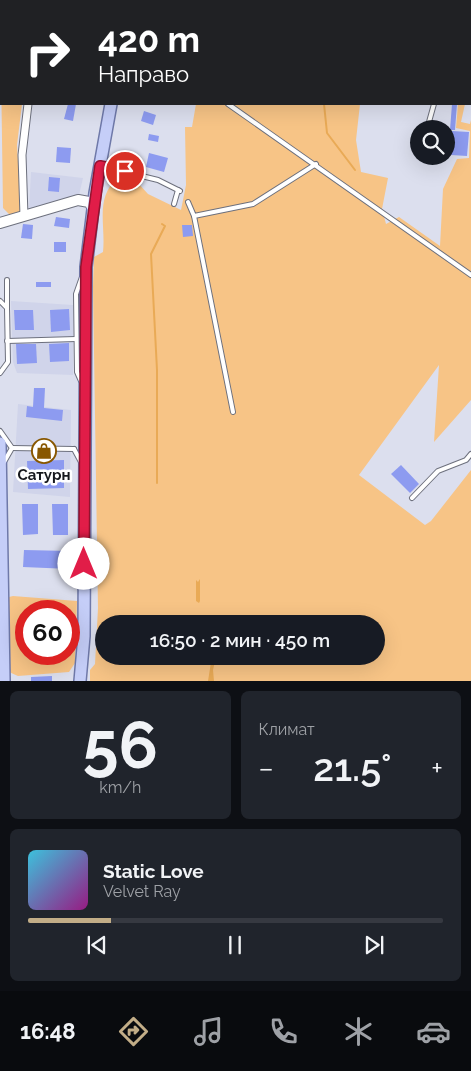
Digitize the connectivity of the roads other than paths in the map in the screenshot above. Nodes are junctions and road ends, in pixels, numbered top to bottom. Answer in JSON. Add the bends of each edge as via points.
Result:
{"nodes":[{"id":1,"x":28,"y":105,"type":"edge"},
{"id":2,"x":111,"y":105,"type":"edge"},
{"id":3,"x":229,"y":105,"type":"edge"},
{"id":4,"x":434,"y":105,"type":"edge"},
{"id":5,"x":430,"y":120,"type":"edge"},
{"id":6,"x":316,"y":164,"type":"junction"},
{"id":7,"x":100,"y":166,"type":"junction"},
{"id":8,"x":188,"y":202,"type":"dead end"},
{"id":9,"x":174,"y":204,"type":"dead end"},
{"id":10,"x":92,"y":207,"type":"junction"},
{"id":11,"x":24,"y":216,"type":"junction"},
{"id":12,"x":194,"y":216,"type":"junction"},
{"id":13,"x":0,"y":224,"type":"edge"},
{"id":14,"x":86,"y":267,"type":"junction"},
{"id":15,"x":471,"y":275,"type":"edge"},
{"id":16,"x":7,"y":280,"type":"dead end"},
{"id":17,"x":0,"y":301,"type":"edge"},
{"id":18,"x":7,"y":308,"type":"junction"},
{"id":19,"x":76,"y":339,"type":"junction"},
{"id":20,"x":7,"y":341,"type":"junction"},
{"id":21,"x":0,"y":373,"type":"edge"},
{"id":22,"x":84,"y":388,"type":"junction"},
{"id":23,"x":233,"y":412,"type":"dead end"},
{"id":24,"x":0,"y":432,"type":"edge"},
{"id":25,"x":84,"y":436,"type":"junction"},
{"id":26,"x":0,"y":444,"type":"edge"},
{"id":27,"x":12,"y":448,"type":"junction"},
{"id":28,"x":74,"y":449,"type":"junction"},
{"id":29,"x":471,"y":454,"type":"edge"},
{"id":30,"x":0,"y":469,"type":"edge"},
{"id":31,"x":84,"y":469,"type":"junction"},
{"id":32,"x":412,"y":498,"type":"dead end"},
{"id":33,"x":84,"y":640,"type":"junction"},
{"id":34,"x":5,"y":678,"type":"edge"},
{"id":35,"x":74,"y":681,"type":"edge"},
{"id":36,"x":80,"y":681,"type":"edge"}],
"edges":[{"from":1,"to":11,"type":"street","via":[[22,155]]},
{"from":2,"to":7,"type":"main road"},
{"from":3,"to":6,"type":"lane"},
{"from":4,"to":5,"type":"lane"},
{"from":6,"to":12,"type":"lane","via":[[253,204]]},
{"from":6,"to":15,"type":"lane"},
{"from":7,"to":9,"type":"lane","via":[[158,180],[179,190]]},
{"from":7,"to":10,"type":"main road"},
{"from":8,"to":12,"type":"lane"},
{"from":10,"to":11,"type":"main road","via":[[90,202],[78,200]]},
{"from":10,"to":14,"type":"main road"},
{"from":11,"to":13,"type":"main road"},
{"from":12,"to":23,"type":"lane"},
{"from":14,"to":19,"type":"lane","via":[[76,294]]},
{"from":14,"to":22,"type":"main road"},
{"from":16,"to":18,"type":"lane"},
{"from":17,"to":18,"type":"lane"},
{"from":18,"to":20,"type":"lane"},
{"from":19,"to":20,"type":"lane"},
{"from":19,"to":22,"type":"lane","via":[[77,372]]},
{"from":20,"to":21,"type":"lane","via":[[8,362]]},
{"from":22,"to":25,"type":"main road"},
{"from":24,"to":27,"type":"lane"},
{"from":25,"to":28,"type":"lane"},
{"from":25,"to":31,"type":"main road"},
{"from":26,"to":30,"type":"main road"},
{"from":27,"to":28,"type":"lane"},
{"from":27,"to":30,"type":"lane"},
{"from":28,"to":31,"type":"lane"},
{"from":29,"to":32,"type":"lane","via":[[466,460],[438,471]]},
{"from":30,"to":34,"type":"main road"},
{"from":31,"to":33,"type":"main road"},
{"from":33,"to":35,"type":"lane"},
{"from":33,"to":36,"type":"main road"}]}
